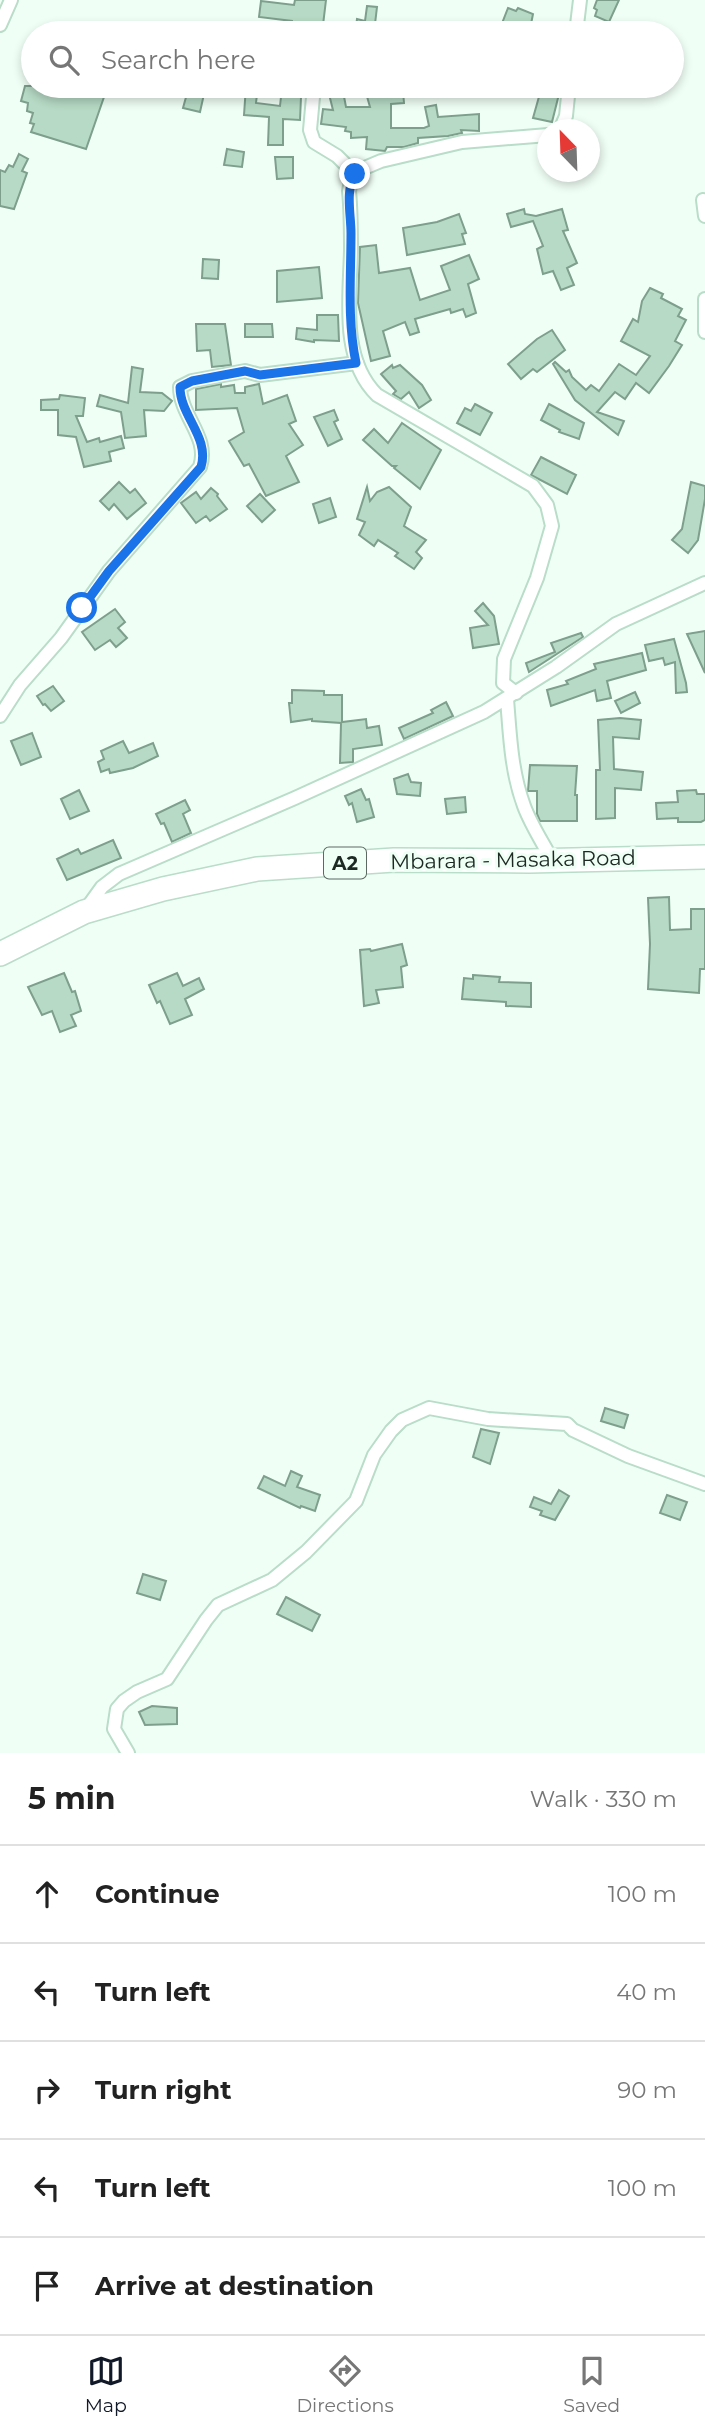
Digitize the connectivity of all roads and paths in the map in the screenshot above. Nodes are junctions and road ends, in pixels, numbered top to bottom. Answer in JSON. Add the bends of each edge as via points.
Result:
{"nodes":[{"id":1,"x":11,"y":0,"type":"edge"},
{"id":2,"x":580,"y":0,"type":"edge"},
{"id":3,"x":577,"y":21,"type":"edge"},
{"id":4,"x":0,"y":25,"type":"edge"},
{"id":5,"x":313,"y":98,"type":"edge"},
{"id":6,"x":568,"y":98,"type":"edge"},
{"id":7,"x":565,"y":119,"type":"edge"},
{"id":8,"x":537,"y":136,"type":"edge"},
{"id":9,"x":355,"y":174,"type":"junction"},
{"id":10,"x":703,"y":200,"type":"dead end"},
{"id":11,"x":705,"y":216,"type":"edge"},
{"id":12,"x":705,"y":299,"type":"edge"},
{"id":13,"x":705,"y":332,"type":"edge"},
{"id":14,"x":356,"y":363,"type":"junction"},
{"id":15,"x":705,"y":583,"type":"edge"},
{"id":16,"x":512,"y":696,"type":"junction"},
{"id":17,"x":0,"y":716,"type":"edge"},
{"id":18,"x":705,"y":858,"type":"edge"},
{"id":19,"x":552,"y":860,"type":"junction"},
{"id":20,"x":84,"y":912,"type":"junction"},
{"id":21,"x":2,"y":949,"type":"edge"},
{"id":22,"x":705,"y":1483,"type":"edge"},
{"id":23,"x":128,"y":1753,"type":"edge"}],
"edges":[{"from":1,"to":4,"type":"street"},
{"from":2,"to":3,"type":"street"},
{"from":5,"to":9,"type":"street","via":[[310,130],[314,142]]},
{"from":6,"to":7,"type":"street"},
{"from":8,"to":9,"type":"street","via":[[462,142],[381,162]]},
{"from":9,"to":14,"type":"street","via":[[349,191],[349,297]]},
{"from":10,"to":11,"type":"street"},
{"from":12,"to":13,"type":"street"},
{"from":14,"to":16,"type":"street","via":[[377,395],[533,486],[544,497],[552,526],[504,660],[503,683]]},
{"from":14,"to":17,"type":"street","via":[[260,375],[245,371],[180,387],[205,454],[201,467],[109,571]]},
{"from":15,"to":16,"type":"street","via":[[616,624]]},
{"from":16,"to":19,"type":"street","via":[[511,757],[516,778]]},
{"from":16,"to":20,"type":"street","via":[[425,741],[129,869],[102,887]]},
{"from":18,"to":19,"type":"highway","name":"Mbarara - Masaka Road","number":"A2"},
{"from":19,"to":20,"type":"highway","name":"Mbarara - Masaka Road","number":"A2","via":[[394,860],[257,869]]},
{"from":20,"to":21,"type":"highway","name":"Mbarara - Masaka Road","number":"A2"},
{"from":22,"to":23,"type":"street","via":[[628,1456],[566,1424],[422,1410],[391,1431],[374,1455],[356,1501],[312,1546],[272,1580],[218,1605],[167,1679],[137,1692],[117,1709],[114,1729]]}]}
